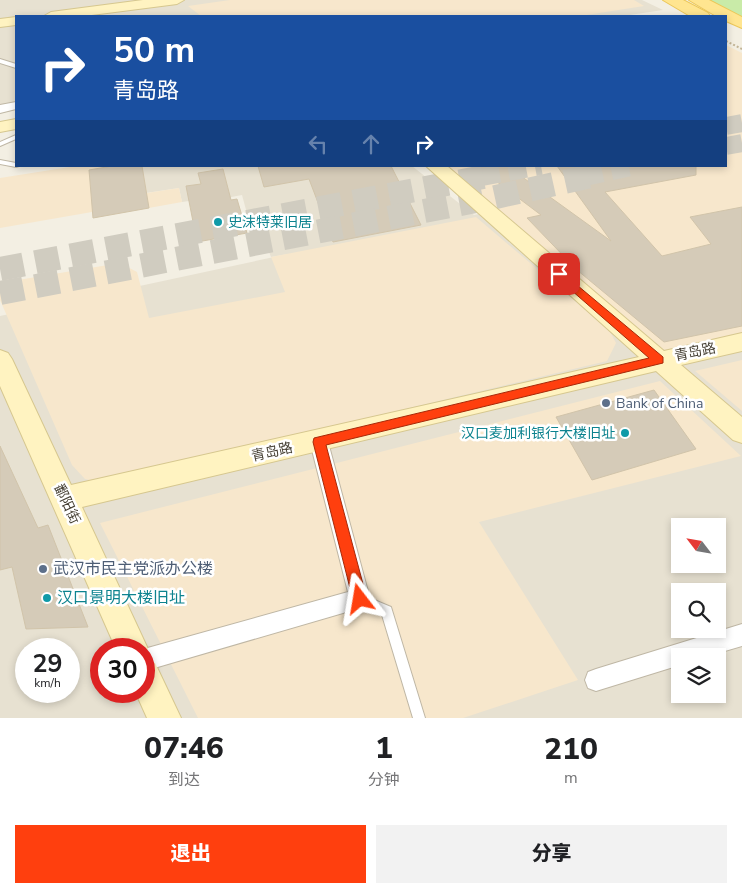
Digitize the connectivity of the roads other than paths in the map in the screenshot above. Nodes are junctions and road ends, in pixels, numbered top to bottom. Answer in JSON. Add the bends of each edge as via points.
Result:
{"nodes":[{"id":1,"x":671,"y":0,"type":"edge"},
{"id":2,"x":697,"y":0,"type":"edge"},
{"id":3,"x":173,"y":3,"type":"edge"},
{"id":4,"x":60,"y":15,"type":"edge"},
{"id":5,"x":700,"y":15,"type":"edge"},
{"id":6,"x":715,"y":15,"type":"edge"},
{"id":7,"x":15,"y":21,"type":"edge"},
{"id":8,"x":727,"y":21,"type":"edge"},
{"id":9,"x":0,"y":23,"type":"edge"},
{"id":10,"x":742,"y":23,"type":"edge"},
{"id":11,"x":727,"y":25,"type":"edge"},
{"id":12,"x":742,"y":37,"type":"edge"},
{"id":13,"x":0,"y":61,"type":"edge"},
{"id":14,"x":15,"y":66,"type":"edge"},
{"id":15,"x":15,"y":106,"type":"edge"},
{"id":16,"x":0,"y":109,"type":"edge"},
{"id":17,"x":15,"y":115,"type":"edge"},
{"id":18,"x":0,"y":118,"type":"edge"},
{"id":19,"x":15,"y":124,"type":"edge"},
{"id":20,"x":0,"y":127,"type":"edge"},
{"id":21,"x":15,"y":137,"type":"edge"},
{"id":22,"x":0,"y":144,"type":"edge"},
{"id":23,"x":0,"y":162,"type":"edge"},
{"id":24,"x":15,"y":165,"type":"edge"},
{"id":25,"x":436,"y":167,"type":"edge"},
{"id":26,"x":742,"y":342,"type":"edge"},
{"id":27,"x":0,"y":359,"type":"edge"},
{"id":28,"x":659,"y":360,"type":"junction"},
{"id":29,"x":742,"y":432,"type":"edge"},
{"id":30,"x":319,"y":442,"type":"junction"},
{"id":31,"x":65,"y":499,"type":"junction"},
{"id":32,"x":360,"y":599,"type":"junction"},
{"id":33,"x":742,"y":635,"type":"edge"},
{"id":34,"x":127,"y":638,"type":"edge"},
{"id":35,"x":155,"y":657,"type":"edge"},
{"id":36,"x":596,"y":680,"type":"dead end"},
{"id":37,"x":155,"y":698,"type":"edge"},
{"id":38,"x":164,"y":718,"type":"edge"},
{"id":39,"x":419,"y":718,"type":"edge"}],
"edges":[{"from":1,"to":5,"type":"main road"},
{"from":2,"to":6,"type":"main road"},
{"from":3,"to":4,"type":"street"},
{"from":7,"to":9,"type":"street"},
{"from":8,"to":10,"type":"main road"},
{"from":11,"to":12,"type":"main road"},
{"from":13,"to":14,"type":"lane"},
{"from":15,"to":16,"type":"street"},
{"from":17,"to":18,"type":"street"},
{"from":19,"to":20,"type":"street"},
{"from":21,"to":22,"type":"lane"},
{"from":23,"to":24,"type":"lane"},
{"from":25,"to":28,"type":"street"},
{"from":26,"to":28,"type":"street","name":"青岛路"},
{"from":27,"to":31,"type":"street","name":"鄱阳街"},
{"from":28,"to":29,"type":"street"},
{"from":28,"to":30,"type":"street","name":"青岛路"},
{"from":30,"to":31,"type":"street","name":"青岛路"},
{"from":30,"to":32,"type":"street"},
{"from":31,"to":34,"type":"street","name":"鄱阳街"},
{"from":32,"to":35,"type":"street"},
{"from":32,"to":39,"type":"lane","via":[[387,611]]},
{"from":33,"to":36,"type":"street"},
{"from":37,"to":38,"type":"street"}]}
